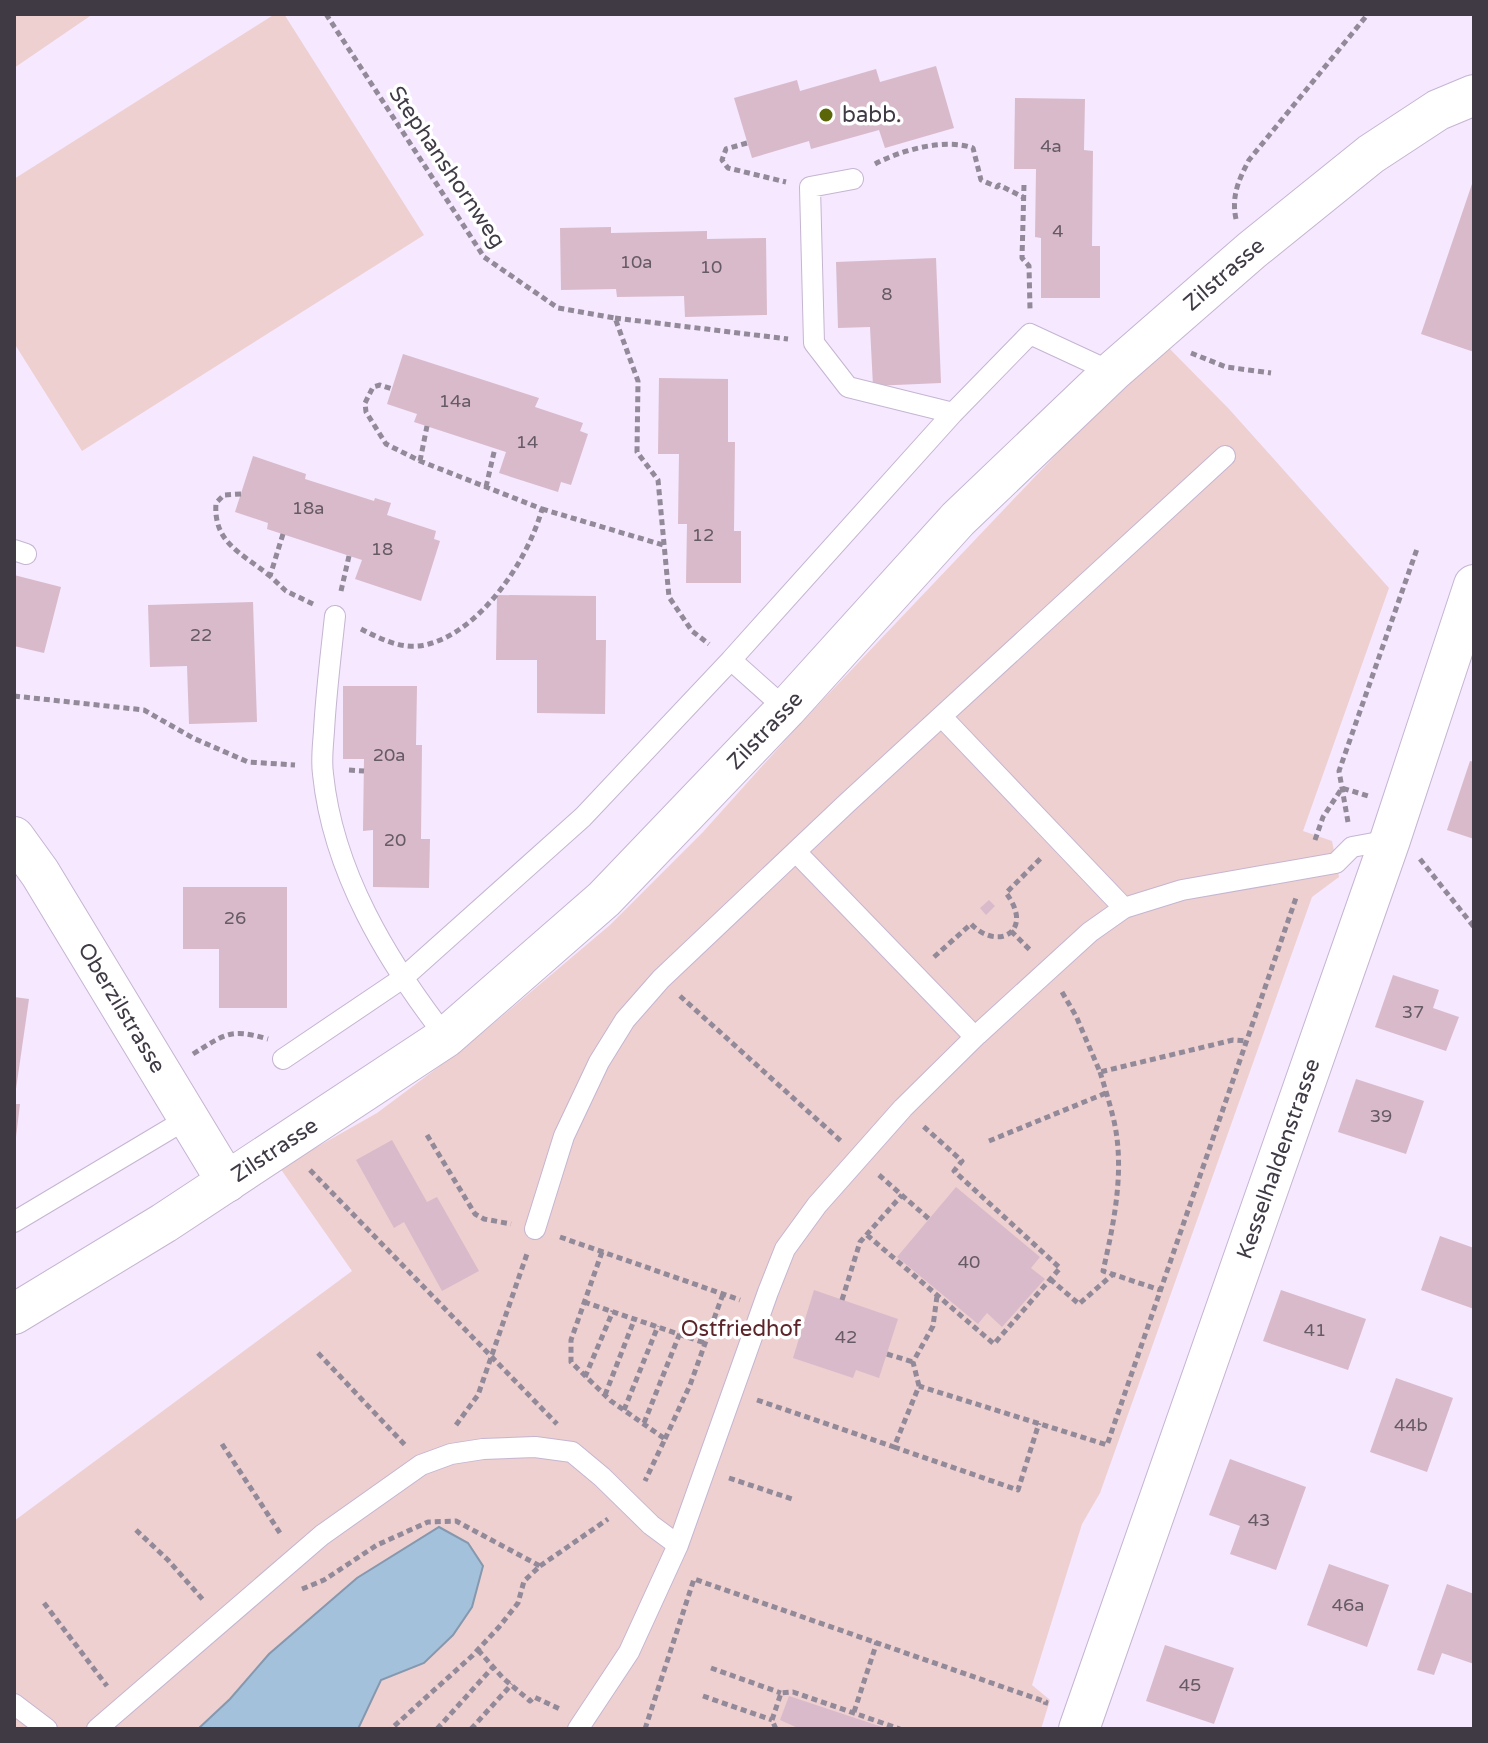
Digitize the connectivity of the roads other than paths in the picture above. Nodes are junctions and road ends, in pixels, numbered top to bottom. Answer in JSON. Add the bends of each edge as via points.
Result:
{"nodes":[{"id":1,"x":1474,"y":95,"type":"edge"},
{"id":2,"x":853,"y":179,"type":"road end"},
{"id":3,"x":1112,"y":372,"type":"junction"},
{"id":4,"x":953,"y":413,"type":"junction"},
{"id":5,"x":1225,"y":456,"type":"dead end"},
{"id":6,"x":1467,"y":584,"type":"edge"},
{"id":7,"x":335,"y":616,"type":"road end"},
{"id":8,"x":731,"y":660,"type":"junction"},
{"id":9,"x":786,"y":709,"type":"junction"},
{"id":10,"x":942,"y":717,"type":"junction"},
{"id":11,"x":14,"y":837,"type":"edge"},
{"id":12,"x":1386,"y":847,"type":"junction"},
{"id":13,"x":796,"y":852,"type":"junction"},
{"id":14,"x":1124,"y":908,"type":"junction"},
{"id":15,"x":403,"y":978,"type":"junction"},
{"id":16,"x":446,"y":1037,"type":"junction"},
{"id":17,"x":975,"y":1037,"type":"junction"},
{"id":18,"x":283,"y":1059,"type":"road end"},
{"id":19,"x":190,"y":1117,"type":"junction"},
{"id":20,"x":227,"y":1182,"type":"junction"},
{"id":21,"x":14,"y":1222,"type":"edge"},
{"id":22,"x":535,"y":1229,"type":"road end"},
{"id":23,"x":14,"y":1314,"type":"edge"},
{"id":24,"x":678,"y":1545,"type":"junction"},
{"id":25,"x":14,"y":1704,"type":"edge"},
{"id":26,"x":581,"y":1725,"type":"edge"},
{"id":27,"x":47,"y":1729,"type":"edge"},
{"id":28,"x":97,"y":1729,"type":"edge"},
{"id":29,"x":1079,"y":1729,"type":"edge"}],
"edges":[{"from":1,"to":3,"type":"street","name":"Zilstrasse","via":[[1438,110],[1371,154]]},
{"from":2,"to":4,"type":"lane","via":[[810,187],[814,343],[848,387]]},
{"from":3,"to":4,"type":"lane","via":[[1030,334]]},
{"from":3,"to":9,"type":"street","name":"Zilstrasse","via":[[958,519]]},
{"from":4,"to":8,"type":"lane"},
{"from":5,"to":10,"type":"lane"},
{"from":6,"to":12,"type":"street","name":"Kesselhaldenstrasse"},
{"from":7,"to":15,"type":"lane","via":[[322,768],[334,836],[356,894]]},
{"from":8,"to":9,"type":"lane"},
{"from":8,"to":15,"type":"lane","via":[[583,817]]},
{"from":9,"to":16,"type":"street","name":"Zilstrasse","via":[[604,899]]},
{"from":10,"to":13,"type":"lane"},
{"from":10,"to":14,"type":"lane"},
{"from":11,"to":19,"type":"street","name":"Oberzilstrasse"},
{"from":12,"to":14,"type":"lane","via":[[1336,863],[1182,890]]},
{"from":12,"to":29,"type":"street","name":"Kesselhaldenstrasse"},
{"from":13,"to":17,"type":"lane"},
{"from":13,"to":22,"type":"lane","via":[[661,979],[625,1020],[564,1136]]},
{"from":14,"to":17,"type":"lane","via":[[1090,932]]},
{"from":15,"to":16,"type":"lane"},
{"from":15,"to":18,"type":"lane"},
{"from":16,"to":20,"type":"street","name":"Zilstrasse"},
{"from":17,"to":24,"type":"lane","via":[[859,1157],[785,1249]]},
{"from":19,"to":20,"type":"street","name":"Oberzilstrasse"},
{"from":19,"to":21,"type":"lane"},
{"from":20,"to":23,"type":"street","name":"Zilstrasse"},
{"from":24,"to":26,"type":"lane","via":[[629,1652]]},
{"from":24,"to":28,"type":"lane","via":[[572,1452],[535,1447],[451,1454],[421,1465],[322,1535]]},
{"from":25,"to":27,"type":"lane"}]}
